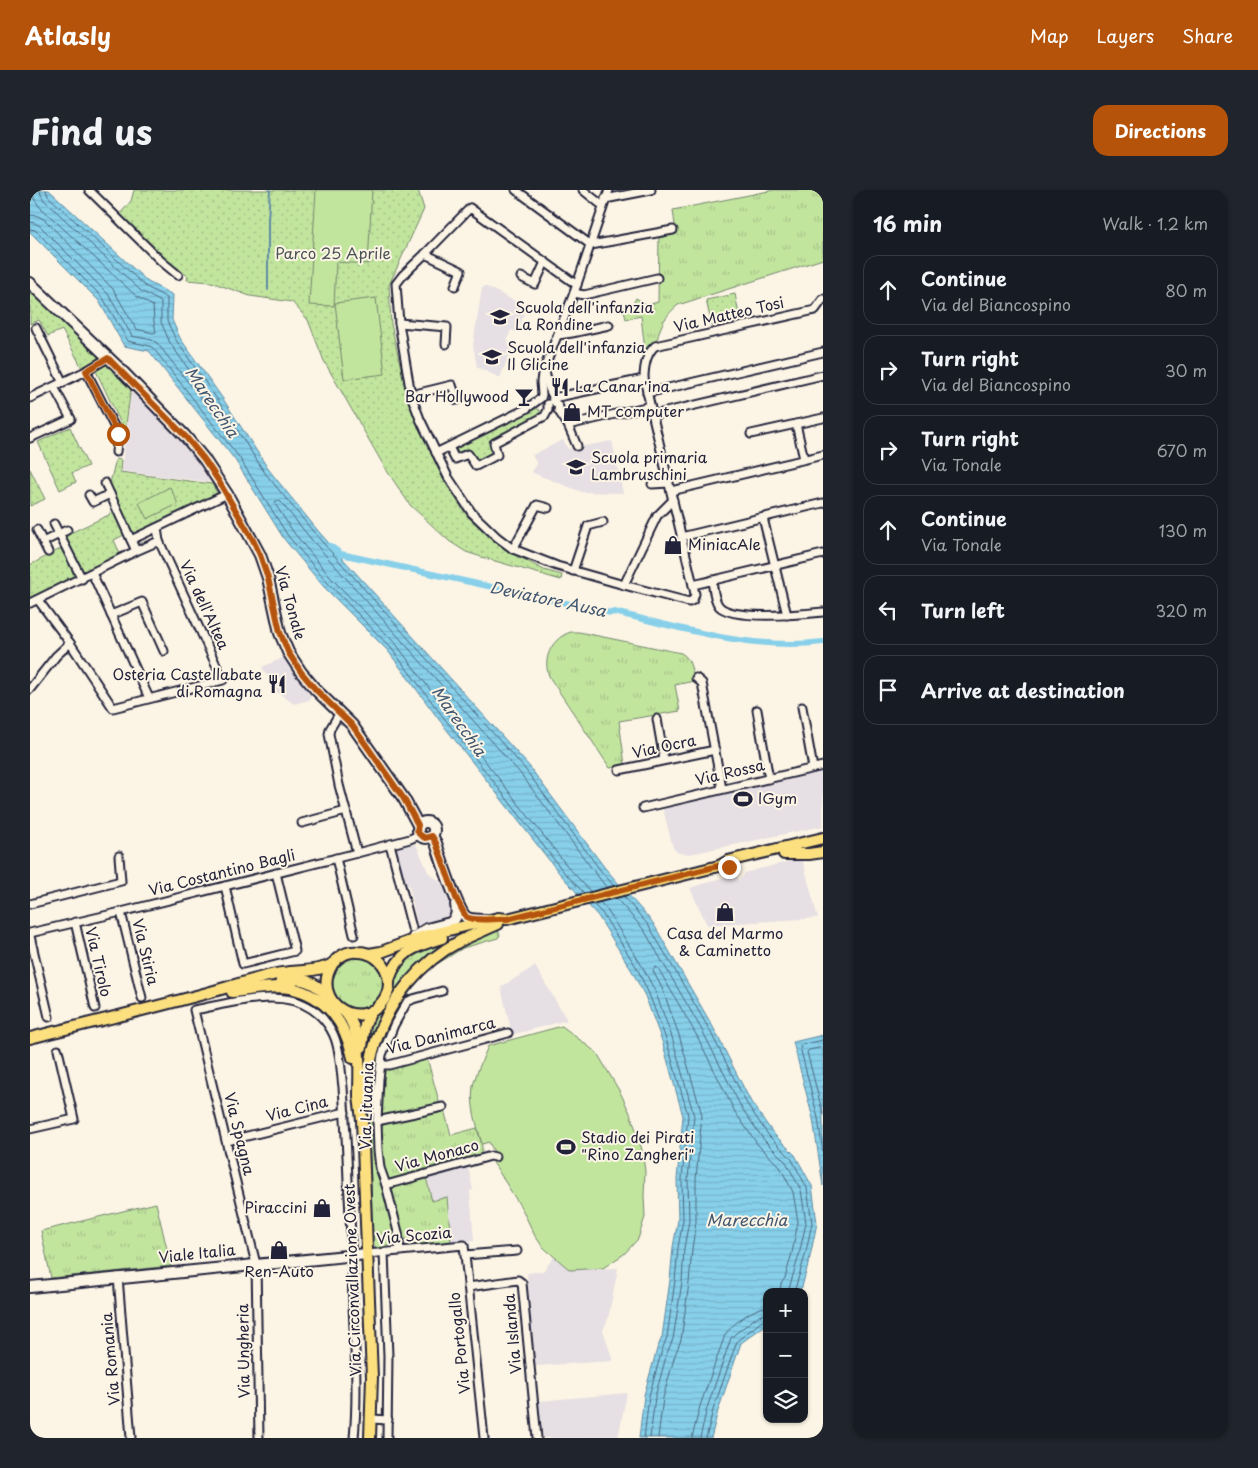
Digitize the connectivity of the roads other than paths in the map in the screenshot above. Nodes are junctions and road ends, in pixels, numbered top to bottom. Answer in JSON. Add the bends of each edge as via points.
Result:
{"nodes":[{"id":1,"x":90,"y":190,"type":"edge"},
{"id":2,"x":516,"y":190,"type":"edge"},
{"id":3,"x":583,"y":190,"type":"edge"},
{"id":4,"x":609,"y":190,"type":"edge"},
{"id":5,"x":650,"y":190,"type":"edge"},
{"id":6,"x":604,"y":203,"type":"junction"},
{"id":7,"x":673,"y":230,"type":"dead end"},
{"id":8,"x":591,"y":245,"type":"junction"},
{"id":9,"x":425,"y":254,"type":"junction"},
{"id":10,"x":545,"y":262,"type":"junction"},
{"id":11,"x":178,"y":275,"type":"dead end"},
{"id":12,"x":521,"y":277,"type":"dead end"},
{"id":13,"x":657,"y":278,"type":"dead end"},
{"id":14,"x":30,"y":283,"type":"edge"},
{"id":15,"x":577,"y":285,"type":"junction"},
{"id":16,"x":455,"y":286,"type":"dead end"},
{"id":17,"x":574,"y":293,"type":"junction"},
{"id":18,"x":823,"y":299,"type":"edge"},
{"id":19,"x":399,"y":323,"type":"junction"},
{"id":20,"x":609,"y":325,"type":"dead end"},
{"id":21,"x":36,"y":328,"type":"dead end"},
{"id":22,"x":558,"y":335,"type":"junction"},
{"id":23,"x":446,"y":344,"type":"dead end"},
{"id":24,"x":823,"y":352,"type":"edge"},
{"id":25,"x":108,"y":358,"type":"junction"},
{"id":26,"x":86,"y":371,"type":"junction"},
{"id":27,"x":823,"y":375,"type":"edge"},
{"id":28,"x":644,"y":380,"type":"junction"},
{"id":29,"x":63,"y":383,"type":"junction"},
{"id":30,"x":54,"y":387,"type":"junction"},
{"id":31,"x":647,"y":393,"type":"junction"},
{"id":32,"x":411,"y":395,"type":"junction"},
{"id":33,"x":30,"y":398,"type":"edge"},
{"id":34,"x":548,"y":399,"type":"junction"},
{"id":35,"x":457,"y":400,"type":"dead end"},
{"id":36,"x":650,"y":406,"type":"junction"},
{"id":37,"x":653,"y":415,"type":"junction"},
{"id":38,"x":823,"y":418,"type":"edge"},
{"id":39,"x":796,"y":424,"type":"junction"},
{"id":40,"x":568,"y":425,"type":"junction"},
{"id":41,"x":751,"y":434,"type":"dead end"},
{"id":42,"x":30,"y":438,"type":"edge"},
{"id":43,"x":577,"y":446,"type":"dead end"},
{"id":44,"x":449,"y":447,"type":"junction"},
{"id":45,"x":116,"y":452,"type":"dead end"},
{"id":46,"x":436,"y":453,"type":"junction"},
{"id":47,"x":823,"y":455,"type":"edge"},
{"id":48,"x":804,"y":459,"type":"junction"},
{"id":49,"x":105,"y":483,"type":"dead end"},
{"id":50,"x":669,"y":483,"type":"junction"},
{"id":51,"x":652,"y":484,"type":"dead end"},
{"id":52,"x":671,"y":491,"type":"junction"},
{"id":53,"x":110,"y":494,"type":"junction"},
{"id":54,"x":227,"y":494,"type":"junction"},
{"id":55,"x":89,"y":495,"type":"dead end"},
{"id":56,"x":673,"y":500,"type":"junction"},
{"id":57,"x":823,"y":503,"type":"edge"},
{"id":58,"x":548,"y":508,"type":"dead end"},
{"id":59,"x":763,"y":518,"type":"junction"},
{"id":60,"x":602,"y":522,"type":"dead end"},
{"id":61,"x":54,"y":524,"type":"dead end"},
{"id":62,"x":157,"y":528,"type":"junction"},
{"id":63,"x":37,"y":530,"type":"dead end"},
{"id":64,"x":67,"y":530,"type":"dead end"},
{"id":65,"x":59,"y":534,"type":"junction"},
{"id":66,"x":681,"y":537,"type":"junction"},
{"id":67,"x":131,"y":540,"type":"junction"},
{"id":68,"x":159,"y":541,"type":"junction"},
{"id":69,"x":43,"y":542,"type":"junction"},
{"id":70,"x":513,"y":548,"type":"junction"},
{"id":71,"x":136,"y":551,"type":"junction"},
{"id":72,"x":48,"y":552,"type":"dead end"},
{"id":73,"x":823,"y":554,"type":"edge"},
{"id":74,"x":776,"y":565,"type":"junction"},
{"id":75,"x":573,"y":571,"type":"junction"},
{"id":76,"x":92,"y":573,"type":"junction"},
{"id":77,"x":82,"y":579,"type":"junction"},
{"id":78,"x":712,"y":580,"type":"junction"},
{"id":79,"x":624,"y":585,"type":"junction"},
{"id":80,"x":694,"y":585,"type":"junction"},
{"id":81,"x":38,"y":600,"type":"junction"},
{"id":82,"x":30,"y":603,"type":"edge"},
{"id":83,"x":823,"y":612,"type":"edge"},
{"id":84,"x":111,"y":615,"type":"junction"},
{"id":85,"x":787,"y":616,"type":"junction"},
{"id":86,"x":70,"y":643,"type":"junction"},
{"id":87,"x":164,"y":651,"type":"dead end"},
{"id":88,"x":696,"y":678,"type":"dead end"},
{"id":89,"x":30,"y":689,"type":"edge"},
{"id":90,"x":149,"y":698,"type":"junction"},
{"id":91,"x":802,"y":707,"type":"dead end"},
{"id":92,"x":757,"y":710,"type":"dead end"},
{"id":93,"x":339,"y":714,"type":"junction"},
{"id":94,"x":657,"y":719,"type":"dead end"},
{"id":95,"x":715,"y":750,"type":"junction"},
{"id":96,"x":664,"y":760,"type":"junction"},
{"id":97,"x":823,"y":766,"type":"edge"},
{"id":98,"x":813,"y":768,"type":"junction"},
{"id":99,"x":619,"y":770,"type":"dead end"},
{"id":100,"x":769,"y":779,"type":"junction"},
{"id":101,"x":722,"y":789,"type":"junction"},
{"id":102,"x":643,"y":808,"type":"dead end"},
{"id":103,"x":346,"y":811,"type":"junction"},
{"id":104,"x":302,"y":823,"type":"dead end"},
{"id":105,"x":419,"y":830,"type":"junction"},
{"id":106,"x":823,"y":831,"type":"edge"},
{"id":107,"x":432,"y":836,"type":"junction"},
{"id":108,"x":823,"y":838,"type":"edge"},
{"id":109,"x":390,"y":844,"type":"junction"},
{"id":110,"x":823,"y":844,"type":"edge"},
{"id":111,"x":784,"y":850,"type":"junction"},
{"id":112,"x":823,"y":852,"type":"edge"},
{"id":113,"x":357,"y":853,"type":"junction"},
{"id":114,"x":119,"y":856,"type":"dead end"},
{"id":115,"x":336,"y":858,"type":"junction"},
{"id":116,"x":276,"y":873,"type":"junction"},
{"id":117,"x":225,"y":886,"type":"junction"},
{"id":118,"x":456,"y":898,"type":"junction"},
{"id":119,"x":30,"y":904,"type":"edge"},
{"id":120,"x":121,"y":912,"type":"junction"},
{"id":121,"x":488,"y":921,"type":"junction"},
{"id":122,"x":503,"y":921,"type":"junction"},
{"id":123,"x":75,"y":922,"type":"junction"},
{"id":124,"x":412,"y":928,"type":"dead end"},
{"id":125,"x":30,"y":934,"type":"edge"},
{"id":126,"x":354,"y":935,"type":"dead end"},
{"id":127,"x":410,"y":941,"type":"junction"},
{"id":128,"x":370,"y":954,"type":"junction"},
{"id":129,"x":332,"y":965,"type":"junction"},
{"id":130,"x":389,"y":980,"type":"junction"},
{"id":131,"x":442,"y":991,"type":"dead end"},
{"id":132,"x":229,"y":992,"type":"junction"},
{"id":133,"x":329,"y":996,"type":"junction"},
{"id":134,"x":194,"y":997,"type":"junction"},
{"id":135,"x":142,"y":998,"type":"dead end"},
{"id":136,"x":95,"y":1008,"type":"dead end"},
{"id":137,"x":344,"y":1012,"type":"junction"},
{"id":138,"x":371,"y":1012,"type":"junction"},
{"id":139,"x":49,"y":1017,"type":"dead end"},
{"id":140,"x":508,"y":1033,"type":"dead end"},
{"id":141,"x":30,"y":1038,"type":"edge"},
{"id":142,"x":58,"y":1050,"type":"dead end"},
{"id":143,"x":381,"y":1065,"type":"junction"},
{"id":144,"x":362,"y":1098,"type":"junction"},
{"id":145,"x":443,"y":1107,"type":"dead end"},
{"id":146,"x":345,"y":1112,"type":"junction"},
{"id":147,"x":377,"y":1121,"type":"junction"},
{"id":148,"x":30,"y":1129,"type":"edge"},
{"id":149,"x":227,"y":1141,"type":"junction"},
{"id":150,"x":495,"y":1157,"type":"dead end"},
{"id":151,"x":386,"y":1184,"type":"junction"},
{"id":152,"x":464,"y":1245,"type":"joint"},
{"id":153,"x":400,"y":1251,"type":"junction"},
{"id":154,"x":517,"y":1251,"type":"dead end"},
{"id":155,"x":384,"y":1252,"type":"junction"},
{"id":156,"x":367,"y":1254,"type":"junction"},
{"id":157,"x":352,"y":1255,"type":"junction"},
{"id":158,"x":465,"y":1255,"type":"junction"},
{"id":159,"x":256,"y":1264,"type":"junction"},
{"id":160,"x":118,"y":1278,"type":"junction"},
{"id":161,"x":468,"y":1286,"type":"junction"},
{"id":162,"x":30,"y":1287,"type":"edge"},
{"id":163,"x":372,"y":1419,"type":"junction"},
{"id":164,"x":388,"y":1420,"type":"junction"},
{"id":165,"x":131,"y":1438,"type":"edge"},
{"id":166,"x":260,"y":1438,"type":"edge"},
{"id":167,"x":354,"y":1438,"type":"edge"},
{"id":168,"x":370,"y":1438,"type":"edge"},
{"id":169,"x":387,"y":1438,"type":"edge"},
{"id":170,"x":484,"y":1438,"type":"edge"},
{"id":171,"x":537,"y":1438,"type":"edge"}],
"edges":[{"from":1,"to":11,"type":"street"},
{"from":2,"to":8,"type":"street"},
{"from":3,"to":6,"type":"street"},
{"from":4,"to":6,"type":"street"},
{"from":5,"to":6,"type":"street"},
{"from":6,"to":8,"type":"street"},
{"from":7,"to":8,"type":"street"},
{"from":8,"to":15,"type":"street"},
{"from":9,"to":10,"type":"street","via":[[470,208]]},
{"from":9,"to":16,"type":"street","via":[[461,271]]},
{"from":9,"to":19,"type":"street","via":[[396,284]]},
{"from":10,"to":12,"type":"street","via":[[535,284]]},
{"from":10,"to":15,"type":"street"},
{"from":13,"to":17,"type":"street","via":[[584,295]]},
{"from":14,"to":25,"type":"street","name":"Via Tonale"},
{"from":15,"to":17,"type":"street"},
{"from":17,"to":22,"type":"street"},
{"from":18,"to":28,"type":"street","name":"Via Matteo Tosi","via":[[815,310],[655,346],[646,363]]},
{"from":19,"to":23,"type":"street","via":[[447,327]]},
{"from":19,"to":32,"type":"street"},
{"from":20,"to":22,"type":"street"},
{"from":21,"to":29,"type":"street"},
{"from":22,"to":34,"type":"street","via":[[544,370]]},
{"from":24,"to":31,"type":"street"},
{"from":25,"to":26,"type":"street"},
{"from":25,"to":54,"type":"street","name":"Via Tonale","via":[[185,436]]},
{"from":26,"to":29,"type":"street"},
{"from":26,"to":45,"type":"street","via":[[118,434]]},
{"from":27,"to":37,"type":"street"},
{"from":28,"to":31,"type":"street","name":"Via Matteo Tosi"},
{"from":28,"to":34,"type":"street"},
{"from":29,"to":30,"type":"street"},
{"from":30,"to":33,"type":"street"},
{"from":30,"to":42,"type":"street","via":[[71,418]]},
{"from":31,"to":36,"type":"street","name":"Via Matteo Tosi"},
{"from":32,"to":35,"type":"street","via":[[452,385]]},
{"from":32,"to":46,"type":"street"},
{"from":34,"to":40,"type":"street"},
{"from":34,"to":44,"type":"street"},
{"from":34,"to":44,"type":"street","via":[[545,416],[494,443],[497,456],[476,466],[468,454],[455,459]]},
{"from":36,"to":37,"type":"street","name":"Via Matteo Tosi"},
{"from":36,"to":40,"type":"street"},
{"from":37,"to":50,"type":"street","name":"Via Matteo Tosi"},
{"from":38,"to":39,"type":"street"},
{"from":39,"to":41,"type":"street"},
{"from":39,"to":48,"type":"street"},
{"from":40,"to":43,"type":"street"},
{"from":44,"to":46,"type":"street"},
{"from":46,"to":70,"type":"street","via":[[472,513]]},
{"from":47,"to":48,"type":"street"},
{"from":48,"to":52,"type":"street"},
{"from":49,"to":53,"type":"street"},
{"from":50,"to":51,"type":"street"},
{"from":50,"to":52,"type":"street","name":"Via Matteo Tosi"},
{"from":52,"to":56,"type":"street","name":"Via Matteo Tosi"},
{"from":53,"to":55,"type":"street","via":[[93,502]]},
{"from":53,"to":67,"type":"street"},
{"from":54,"to":62,"type":"street"},
{"from":54,"to":93,"type":"street","name":"Via Tonale","via":[[260,555],[283,642],[307,679]]},
{"from":56,"to":66,"type":"street","name":"Via Matteo Tosi"},
{"from":56,"to":79,"type":"street","via":[[657,516]]},
{"from":57,"to":59,"type":"street"},
{"from":58,"to":70,"type":"street","via":[[537,505]]},
{"from":59,"to":66,"type":"street"},
{"from":59,"to":74,"type":"street"},
{"from":60,"to":75,"type":"street","via":[[588,526]]},
{"from":61,"to":65,"type":"street"},
{"from":62,"to":67,"type":"street"},
{"from":62,"to":68,"type":"street","name":"Via dell'Altea"},
{"from":63,"to":69,"type":"street"},
{"from":64,"to":65,"type":"street"},
{"from":65,"to":69,"type":"street"},
{"from":65,"to":77,"type":"street"},
{"from":66,"to":80,"type":"street","name":"Via Matteo Tosi"},
{"from":67,"to":71,"type":"street"},
{"from":68,"to":71,"type":"street"},
{"from":68,"to":90,"type":"street","name":"Via dell'Altea","via":[[223,680]]},
{"from":69,"to":72,"type":"street"},
{"from":70,"to":75,"type":"street"},
{"from":71,"to":76,"type":"street"},
{"from":73,"to":74,"type":"street"},
{"from":74,"to":78,"type":"street"},
{"from":74,"to":85,"type":"street"},
{"from":75,"to":79,"type":"street"},
{"from":76,"to":77,"type":"street"},
{"from":76,"to":84,"type":"street"},
{"from":77,"to":81,"type":"street"},
{"from":78,"to":80,"type":"street"},
{"from":78,"to":85,"type":"street","via":[[716,602],[724,610]]},
{"from":79,"to":80,"type":"street","name":"Via Matteo Tosi","via":[[689,602],[695,594]]},
{"from":81,"to":82,"type":"street"},
{"from":81,"to":86,"type":"street"},
{"from":83,"to":85,"type":"street"},
{"from":84,"to":87,"type":"street","via":[[142,602]]},
{"from":84,"to":90,"type":"street"},
{"from":86,"to":89,"type":"street"},
{"from":86,"to":90,"type":"street","via":[[113,708]]},
{"from":88,"to":95,"type":"street","via":[[702,683]]},
{"from":91,"to":98,"type":"street"},
{"from":92,"to":100,"type":"street"},
{"from":93,"to":103,"type":"street","via":[[329,734]]},
{"from":93,"to":105,"type":"street","name":"Via Tonale","via":[[352,725],[378,761],[404,799]]},
{"from":94,"to":96,"type":"street"},
{"from":95,"to":96,"type":"street","name":"Via Ocra"},
{"from":95,"to":101,"type":"street"},
{"from":96,"to":99,"type":"street","name":"Via Ocra"},
{"from":97,"to":98,"type":"street","name":"Via Rossa"},
{"from":98,"to":100,"type":"street","name":"Via Rossa"},
{"from":100,"to":101,"type":"street","name":"Via Rossa"},
{"from":101,"to":102,"type":"street","name":"Via Rossa"},
{"from":103,"to":104,"type":"street"},
{"from":103,"to":113,"type":"street"},
{"from":105,"to":107,"type":"street","via":[[425,838]]},
{"from":105,"to":107,"type":"street","via":[[425,821],[430,822],[434,829]]},
{"from":105,"to":109,"type":"street","name":"Via Costantino Bagli","via":[[410,839]]},
{"from":106,"to":111,"type":"main road","via":[[793,840]]},
{"from":107,"to":118,"type":"street"},
{"from":108,"to":111,"type":"main road"},
{"from":109,"to":113,"type":"street","name":"Via Costantino Bagli"},
{"from":109,"to":124,"type":"street"},
{"from":110,"to":111,"type":"main road"},
{"from":111,"to":112,"type":"main road","via":[[809,854]]},
{"from":111,"to":122,"type":"main road","via":[[728,861]]},
{"from":113,"to":115,"type":"street","name":"Via Costantino Bagli"},
{"from":114,"to":119,"type":"street","via":[[121,881]]},
{"from":115,"to":116,"type":"street","name":"Via Costantino Bagli"},
{"from":115,"to":126,"type":"street"},
{"from":116,"to":117,"type":"street","name":"Via Costantino Bagli"},
{"from":116,"to":117,"type":"street","via":[[295,951],[243,964]]},
{"from":117,"to":120,"type":"street","name":"Via Costantino Bagli"},
{"from":118,"to":121,"type":"street","via":[[466,917]]},
{"from":118,"to":127,"type":"street","via":[[454,921],[427,929]]},
{"from":120,"to":123,"type":"street","name":"Via Costantino Bagli"},
{"from":120,"to":135,"type":"street","name":"Via Stiria"},
{"from":121,"to":122,"type":"main road","via":[[498,918]]},
{"from":121,"to":127,"type":"main road"},
{"from":122,"to":130,"type":"main road","via":[[416,947],[398,959]]},
{"from":122,"to":144,"type":"main road","via":[[442,952],[405,987],[377,1037]]},
{"from":123,"to":125,"type":"street","name":"Via Costantino Bagli"},
{"from":123,"to":136,"type":"street","name":"Via Tirolo"},
{"from":125,"to":139,"type":"street"},
{"from":127,"to":128,"type":"main road"},
{"from":128,"to":129,"type":"main road","via":[[350,952]]},
{"from":128,"to":130,"type":"main road","via":[[384,966]]},
{"from":129,"to":133,"type":"main road","via":[[326,982]]},
{"from":129,"to":134,"type":"main road","via":[[277,974]]},
{"from":130,"to":138,"type":"main road","via":[[386,997]]},
{"from":131,"to":143,"type":"street","name":"Via Lituania","via":[[407,1002],[394,1024]]},
{"from":132,"to":133,"type":"main road","via":[[279,979],[297,978],[320,987]]},
{"from":132,"to":134,"type":"main road"},
{"from":132,"to":144,"type":"main road","via":[[290,988],[330,1009],[341,1023],[351,1048]]},
{"from":133,"to":137,"type":"main road"},
{"from":134,"to":141,"type":"main road"},
{"from":137,"to":138,"type":"main road","via":[[358,1015]]},
{"from":137,"to":144,"type":"main road","name":"Via Circonvallazione Ovest","via":[[354,1026],[357,1038]]},
{"from":138,"to":144,"type":"main road","name":"Via Circonvallazione Ovest","via":[[363,1035]]},
{"from":140,"to":143,"type":"street","name":"Via Danimarca"},
{"from":142,"to":148,"type":"street","via":[[74,1119]]},
{"from":143,"to":147,"type":"street","name":"Via Lituania"},
{"from":144,"to":156,"type":"main road","name":"Via Circonvallazione Ovest"},
{"from":145,"to":147,"type":"street"},
{"from":146,"to":149,"type":"street","name":"Via Cina"},
{"from":146,"to":149,"type":"street","name":"Via Spagna","via":[[337,1044],[332,1030],[312,1009],[282,998],[246,1000],[194,1010]]},
{"from":146,"to":157,"type":"street"},
{"from":147,"to":151,"type":"street","name":"Via Lituania","via":[[380,1168]]},
{"from":149,"to":159,"type":"street","name":"Via Spagna"},
{"from":150,"to":151,"type":"street","name":"Via Monaco"},
{"from":151,"to":153,"type":"street","name":"Via Lituania"},
{"from":152,"to":153,"type":"street","name":"Via Scozia"},
{"from":152,"to":158,"type":"street","name":"Via Portogallo"},
{"from":153,"to":155,"type":"street","name":"Via Scozia"},
{"from":154,"to":158,"type":"street","name":"Via Scozia"},
{"from":155,"to":156,"type":"street","name":"Via Scozia"},
{"from":155,"to":164,"type":"street"},
{"from":156,"to":157,"type":"street","name":"Viale Italia"},
{"from":156,"to":163,"type":"main road","name":"Via Circonvallazione Ovest"},
{"from":157,"to":159,"type":"street","name":"Viale Italia"},
{"from":157,"to":167,"type":"street","via":[[356,1391]]},
{"from":158,"to":161,"type":"street","name":"Via Portogallo"},
{"from":159,"to":160,"type":"street","name":"Viale Italia"},
{"from":159,"to":166,"type":"street","name":"Via Ungheria"},
{"from":160,"to":162,"type":"street","name":"Viale Italia"},
{"from":160,"to":165,"type":"street","name":"Via Romania"},
{"from":161,"to":170,"type":"street","name":"Via Portogallo"},
{"from":161,"to":171,"type":"street","name":"Via Islanda","via":[[518,1280],[522,1283]]},
{"from":163,"to":164,"type":"street"},
{"from":163,"to":168,"type":"main road","name":"Via Circonvallazione Ovest"},
{"from":164,"to":169,"type":"street"}]}
